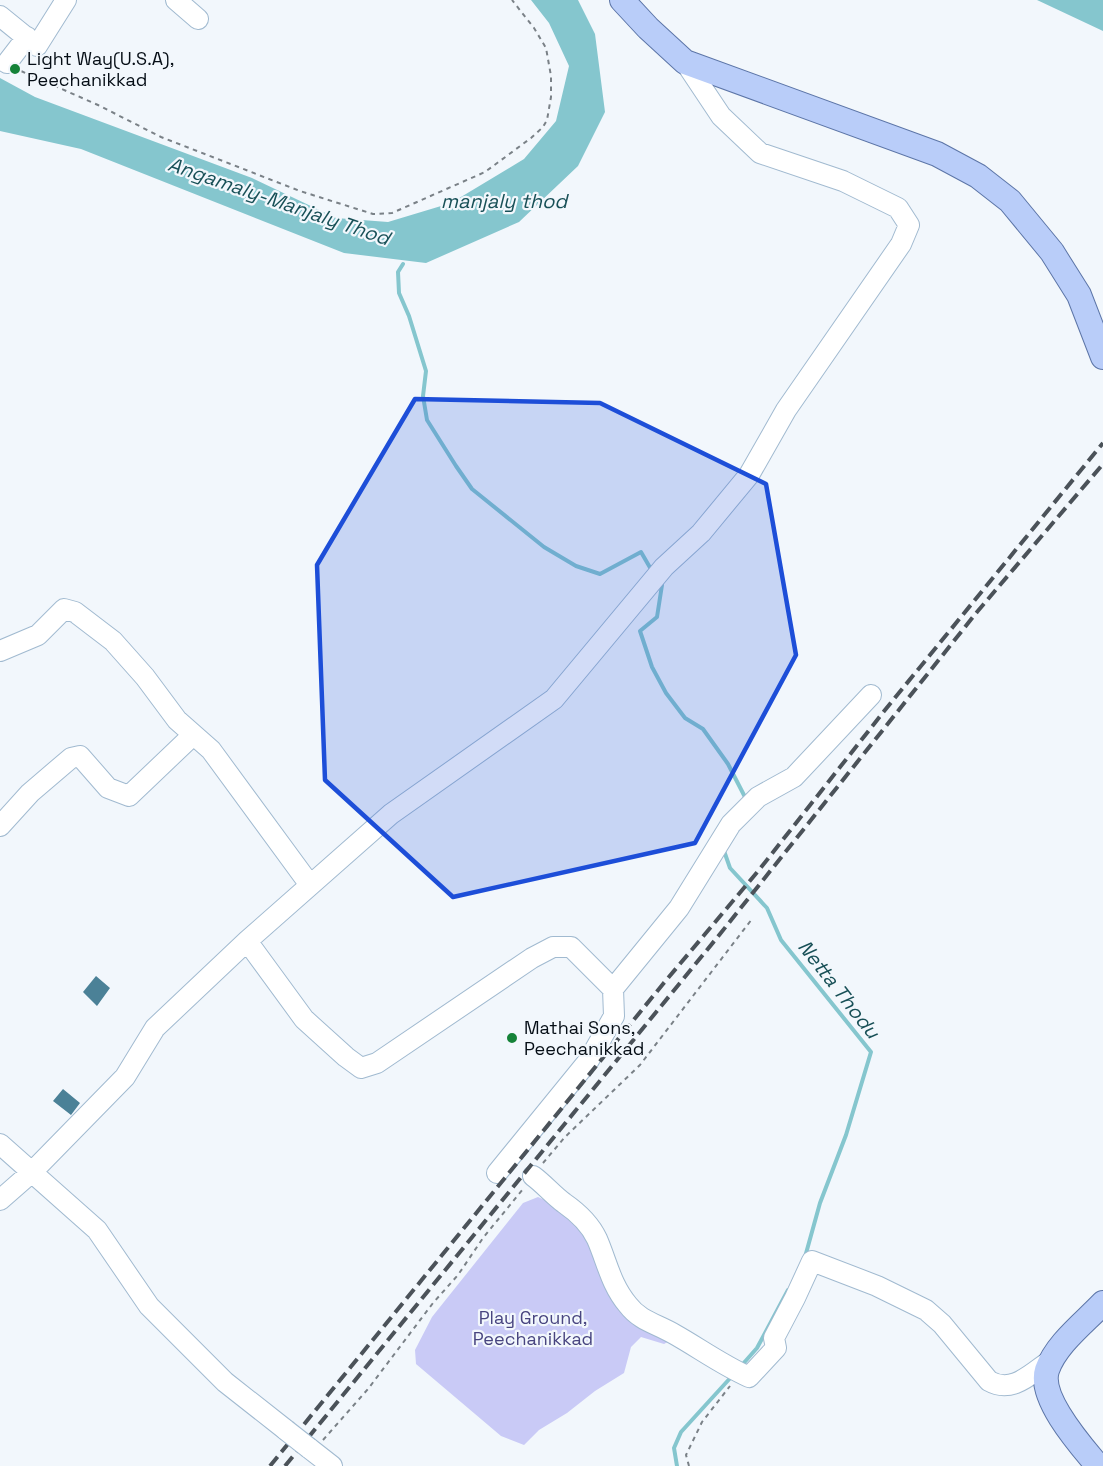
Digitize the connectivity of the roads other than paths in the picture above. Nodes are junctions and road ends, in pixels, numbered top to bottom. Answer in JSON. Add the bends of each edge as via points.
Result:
{"nodes":[{"id":1,"x":66,"y":0,"type":"edge"},
{"id":2,"x":176,"y":0,"type":"edge"},
{"id":3,"x":622,"y":0,"type":"edge"},
{"id":4,"x":0,"y":16,"type":"edge"},
{"id":5,"x":198,"y":19,"type":"dead end"},
{"id":6,"x":27,"y":37,"type":"junction"},
{"id":7,"x":685,"y":62,"type":"junction"},
{"id":8,"x":7,"y":63,"type":"road end"},
{"id":9,"x":1103,"y":357,"type":"edge"},
{"id":10,"x":0,"y":651,"type":"edge"},
{"id":11,"x":871,"y":695,"type":"dead end"},
{"id":12,"x":193,"y":735,"type":"junction"},
{"id":13,"x":0,"y":826,"type":"edge"},
{"id":14,"x":310,"y":885,"type":"junction"},
{"id":15,"x":247,"y":941,"type":"junction"},
{"id":16,"x":613,"y":989,"type":"junction"},
{"id":17,"x":0,"y":1144,"type":"edge"},
{"id":18,"x":32,"y":1172,"type":"junction"},
{"id":19,"x":497,"y":1173,"type":"dead end"},
{"id":20,"x":533,"y":1176,"type":"dead end"},
{"id":21,"x":0,"y":1200,"type":"edge"},
{"id":22,"x":1103,"y":1303,"type":"edge"},
{"id":23,"x":1053,"y":1359,"type":"junction"},
{"id":24,"x":332,"y":1466,"type":"edge"},
{"id":25,"x":1098,"y":1466,"type":"edge"}],
"edges":[{"from":1,"to":6,"type":"street","via":[[37,46]]},
{"from":2,"to":5,"type":"street"},
{"from":3,"to":7,"type":"main road"},
{"from":4,"to":6,"type":"street"},
{"from":6,"to":8,"type":"street"},
{"from":7,"to":9,"type":"main road","via":[[937,154],[978,176],[1010,201],[1052,252],[1079,295]]},
{"from":7,"to":14,"type":"street","via":[[721,116],[760,153],[843,181],[898,208],[909,225],[901,244],[786,410],[749,475],[701,533],[656,576],[554,699],[391,814]]},
{"from":10,"to":12,"type":"street","via":[[38,635],[64,609],[75,612],[113,641]]},
{"from":11,"to":16,"type":"street","via":[[794,777],[758,797],[731,824],[679,908]]},
{"from":12,"to":13,"type":"street","via":[[129,796],[108,788],[80,756],[71,758],[30,793]]},
{"from":12,"to":14,"type":"street","via":[[211,750]]},
{"from":14,"to":15,"type":"street"},
{"from":15,"to":16,"type":"street","via":[[304,1018],[362,1068],[377,1063],[553,947],[571,947]]},
{"from":15,"to":18,"type":"street","via":[[155,1028],[125,1077]]},
{"from":16,"to":19,"type":"street","via":[[614,1016],[589,1060]]},
{"from":17,"to":18,"type":"street"},
{"from":18,"to":21,"type":"street"},
{"from":18,"to":24,"type":"street","bridge":true,"via":[[98,1230],[149,1306],[225,1382]]},
{"from":20,"to":23,"type":"street","via":[[590,1227],[612,1281],[639,1318],[749,1377],[776,1348],[774,1338],[812,1261],[926,1310],[996,1385],[1014,1384]]},
{"from":22,"to":23,"type":"main road"},
{"from":23,"to":25,"type":"main road","via":[[1046,1372],[1049,1394],[1060,1417]]}]}
